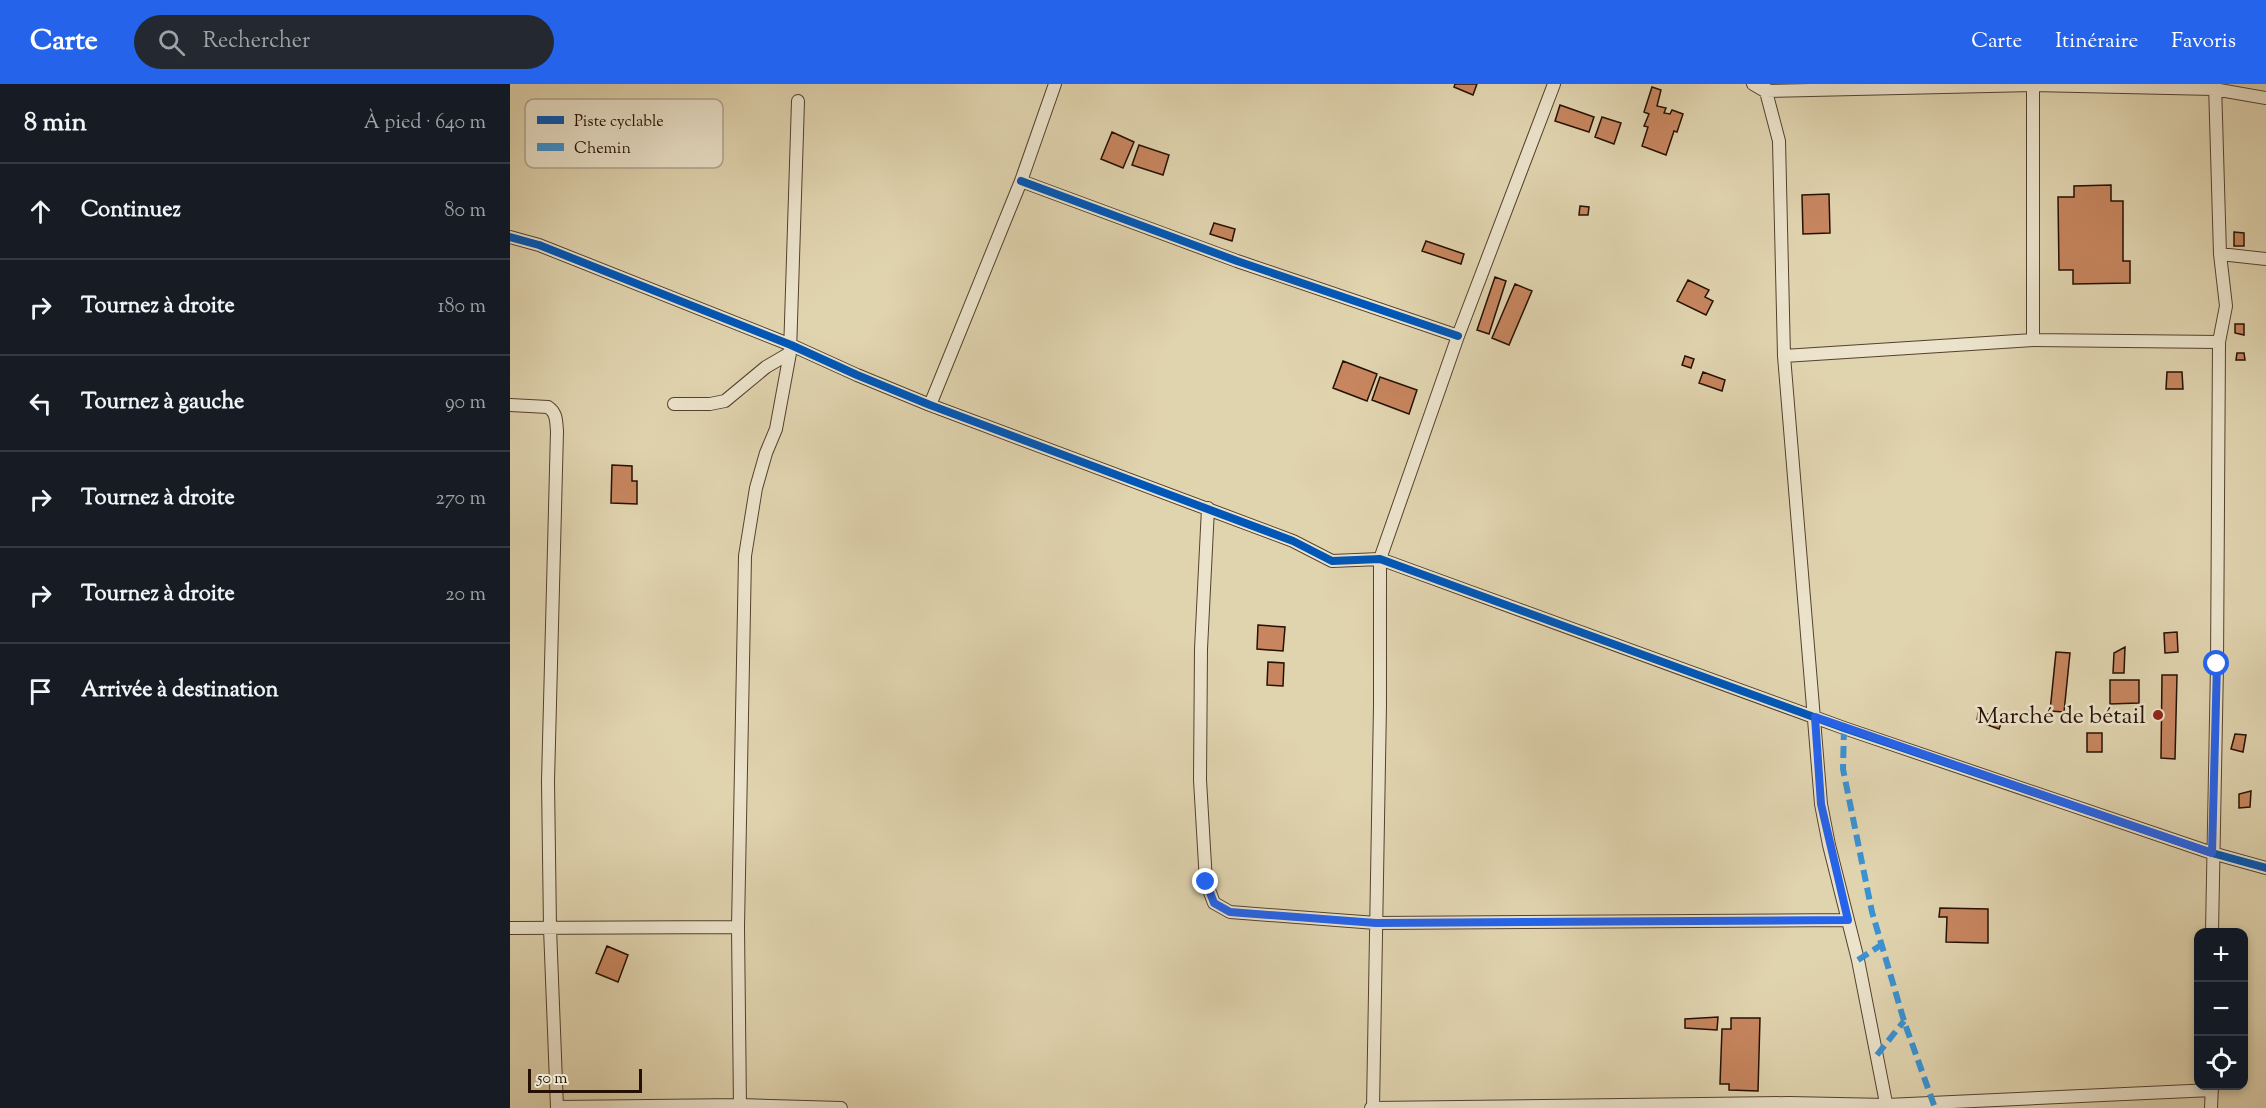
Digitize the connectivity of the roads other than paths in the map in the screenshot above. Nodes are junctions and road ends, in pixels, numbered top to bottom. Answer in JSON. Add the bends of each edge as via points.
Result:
{"nodes":[{"id":1,"x":1055,"y":84,"type":"edge"},
{"id":2,"x":1554,"y":84,"type":"edge"},
{"id":3,"x":1753,"y":84,"type":"edge"},
{"id":4,"x":2033,"y":84,"type":"edge"},
{"id":5,"x":2215,"y":87,"type":"edge"},
{"id":6,"x":1765,"y":88,"type":"edge"},
{"id":7,"x":2266,"y":98,"type":"edge"},
{"id":8,"x":798,"y":101,"type":"dead end"},
{"id":9,"x":1021,"y":181,"type":"junction"},
{"id":10,"x":510,"y":237,"type":"edge"},
{"id":11,"x":2220,"y":254,"type":"junction"},
{"id":12,"x":2266,"y":259,"type":"edge"},
{"id":13,"x":1458,"y":336,"type":"junction"},
{"id":14,"x":2033,"y":340,"type":"junction"},
{"id":15,"x":2219,"y":342,"type":"junction"},
{"id":16,"x":791,"y":349,"type":"junction"},
{"id":17,"x":1784,"y":356,"type":"junction"},
{"id":18,"x":674,"y":404,"type":"dead end"},
{"id":19,"x":510,"y":405,"type":"edge"},
{"id":20,"x":930,"y":405,"type":"junction"},
{"id":21,"x":1208,"y":508,"type":"junction"},
{"id":22,"x":1380,"y":559,"type":"junction"},
{"id":23,"x":1815,"y":717,"type":"junction"},
{"id":24,"x":2212,"y":853,"type":"junction"},
{"id":25,"x":2266,"y":868,"type":"edge"},
{"id":26,"x":1848,"y":920,"type":"junction"},
{"id":27,"x":1376,"y":923,"type":"junction"},
{"id":28,"x":738,"y":927,"type":"junction"},
{"id":29,"x":510,"y":928,"type":"edge"},
{"id":30,"x":550,"y":928,"type":"junction"},
{"id":31,"x":2212,"y":928,"type":"edge"},
{"id":32,"x":2194,"y":1089,"type":"edge"},
{"id":33,"x":2211,"y":1090,"type":"edge"},
{"id":34,"x":740,"y":1106,"type":"edge"},
{"id":35,"x":1790,"y":1106,"type":"edge"},
{"id":36,"x":557,"y":1107,"type":"edge"},
{"id":37,"x":1887,"y":1107,"type":"edge"},
{"id":38,"x":841,"y":1108,"type":"edge"},
{"id":39,"x":1372,"y":1108,"type":"edge"},
{"id":40,"x":2211,"y":1108,"type":"edge"}],
"edges":[{"from":1,"to":9,"type":"street"},
{"from":2,"to":13,"type":"street"},
{"from":3,"to":6,"type":"street"},
{"from":4,"to":5,"type":"street"},
{"from":4,"to":6,"type":"street"},
{"from":4,"to":14,"type":"street"},
{"from":5,"to":7,"type":"street"},
{"from":5,"to":11,"type":"street"},
{"from":6,"to":17,"type":"street","via":[[1779,141]]},
{"from":8,"to":16,"type":"street"},
{"from":9,"to":13,"type":"street","via":[[1237,261]]},
{"from":9,"to":20,"type":"street"},
{"from":10,"to":16,"type":"street","via":[[539,245]]},
{"from":11,"to":12,"type":"street"},
{"from":11,"to":15,"type":"street","via":[[2226,306]]},
{"from":13,"to":22,"type":"street"},
{"from":14,"to":15,"type":"street"},
{"from":14,"to":17,"type":"street"},
{"from":15,"to":24,"type":"street"},
{"from":16,"to":18,"type":"street","via":[[725,401]]},
{"from":16,"to":20,"type":"street"},
{"from":16,"to":28,"type":"street","via":[[776,429],[756,488],[745,556]]},
{"from":17,"to":23,"type":"street"},
{"from":19,"to":30,"type":"street","via":[[548,407],[553,410],[556,424],[548,781]]},
{"from":20,"to":21,"type":"street"},
{"from":21,"to":22,"type":"street","via":[[1293,541],[1332,561]]},
{"from":21,"to":27,"type":"street","via":[[1200,780],[1206,882],[1214,903],[1230,912]]},
{"from":22,"to":23,"type":"street"},
{"from":22,"to":27,"type":"street"},
{"from":23,"to":24,"type":"street"},
{"from":23,"to":26,"type":"street","via":[[1821,804]]},
{"from":24,"to":25,"type":"street"},
{"from":24,"to":31,"type":"street"},
{"from":26,"to":27,"type":"street"},
{"from":26,"to":37,"type":"street"},
{"from":27,"to":39,"type":"street"},
{"from":28,"to":30,"type":"street"},
{"from":28,"to":34,"type":"street"},
{"from":29,"to":30,"type":"street"},
{"from":30,"to":36,"type":"street"},
{"from":32,"to":37,"type":"street"},
{"from":33,"to":40,"type":"street"},
{"from":34,"to":36,"type":"street"},
{"from":34,"to":38,"type":"street"},
{"from":35,"to":37,"type":"street"},
{"from":35,"to":39,"type":"street"}]}
